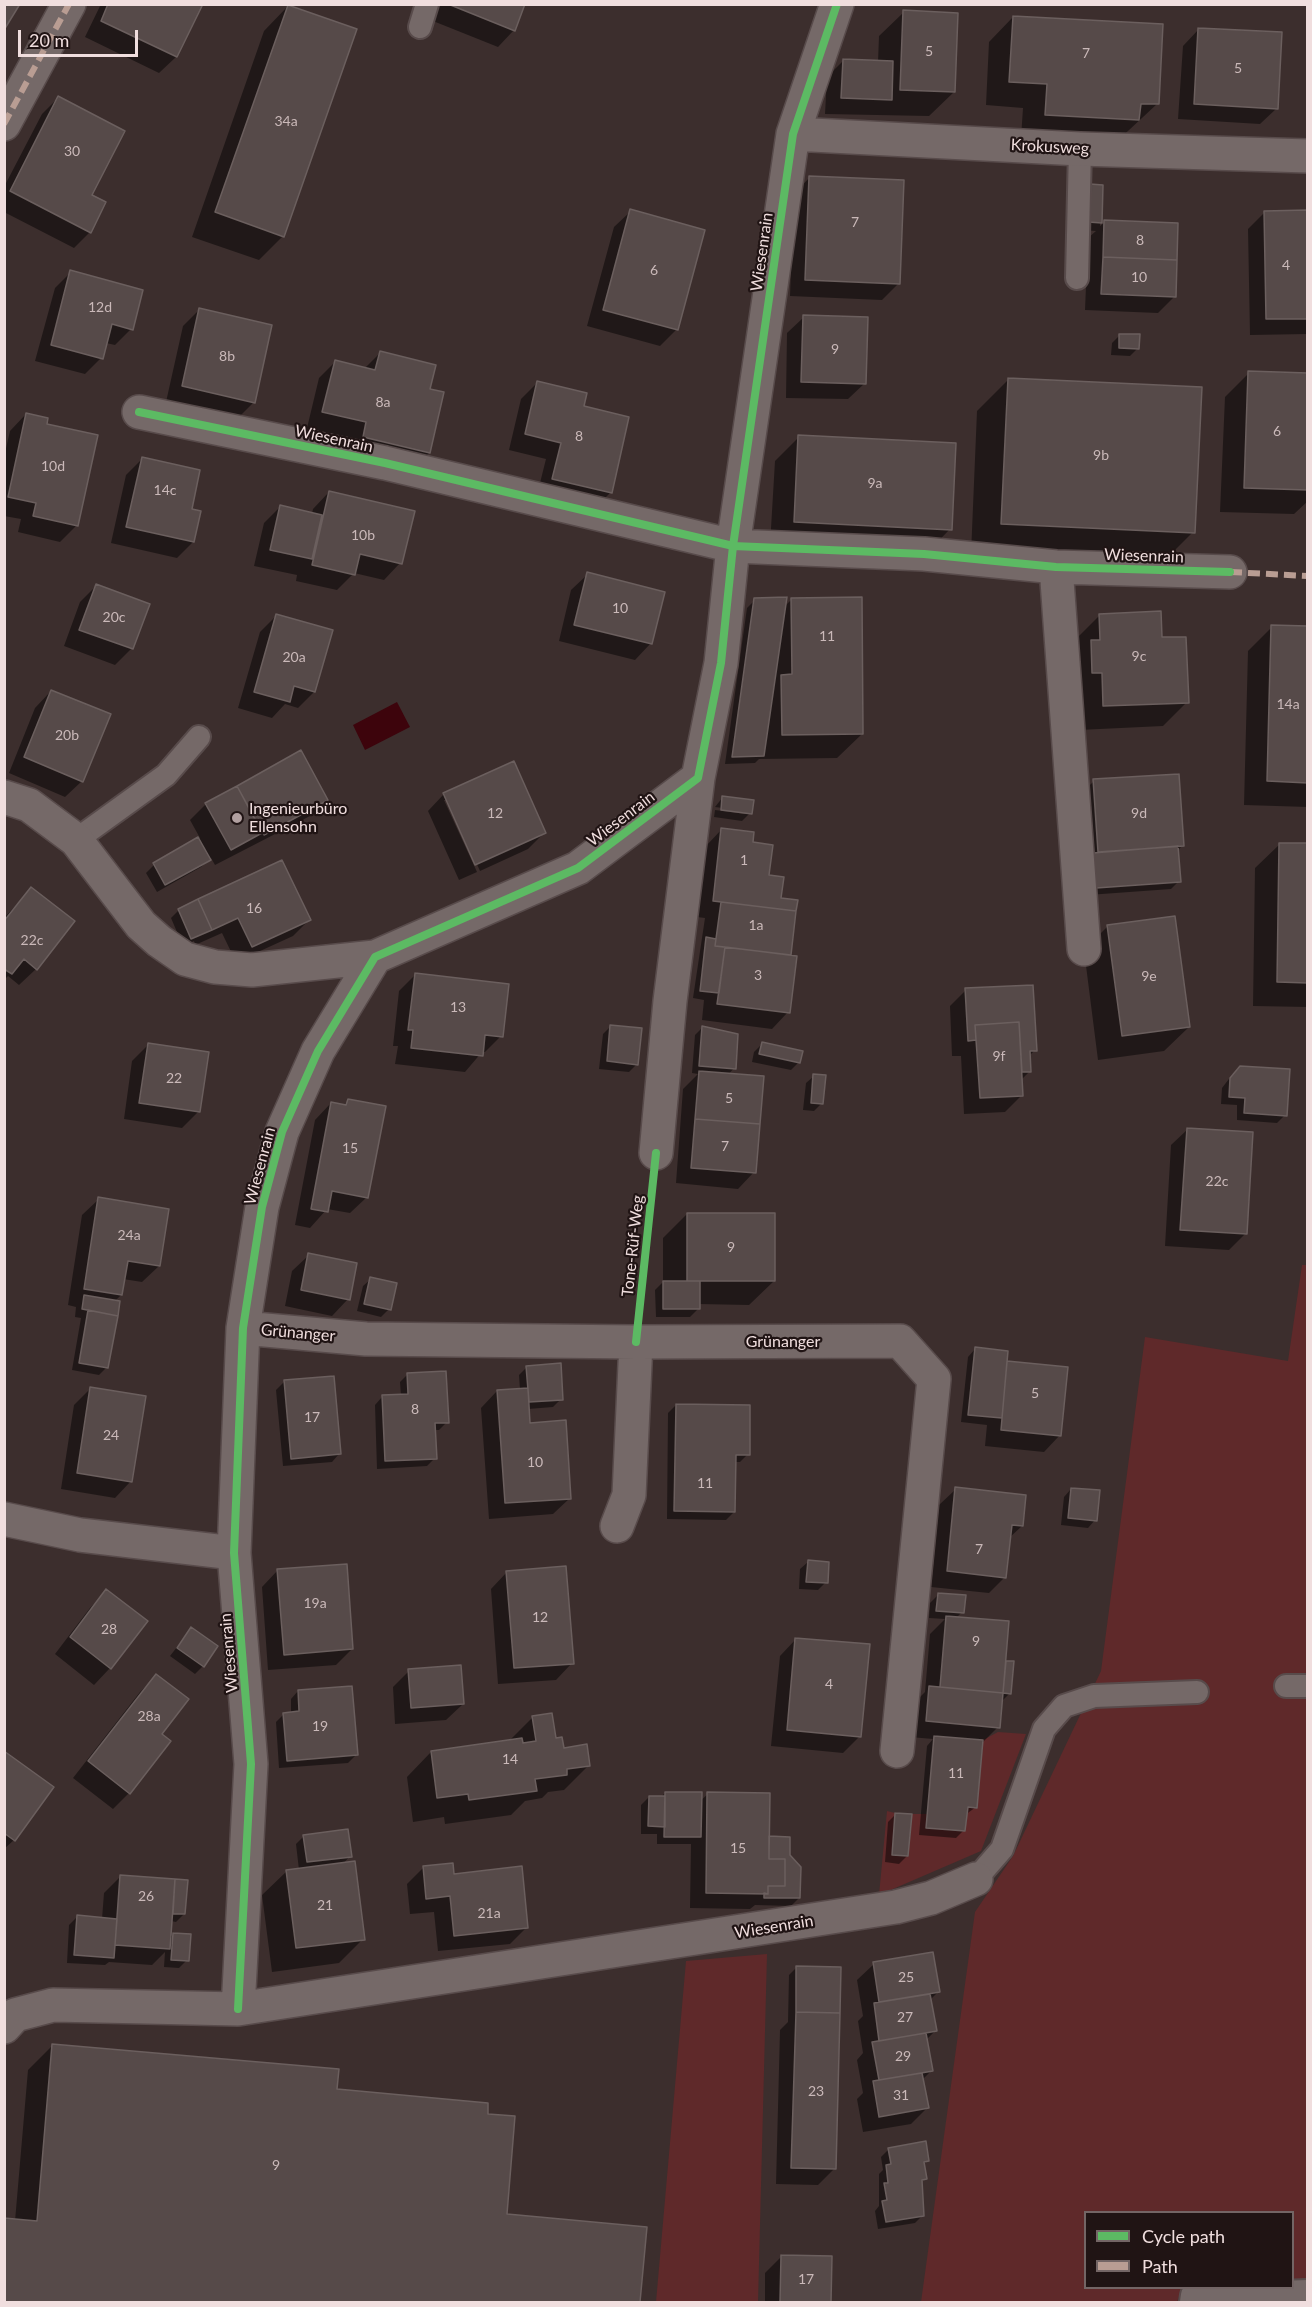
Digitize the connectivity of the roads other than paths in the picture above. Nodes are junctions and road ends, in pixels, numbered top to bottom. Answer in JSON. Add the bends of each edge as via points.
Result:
{"nodes":[{"id":1,"x":69,"y":4,"type":"edge"},
{"id":2,"x":427,"y":4,"type":"edge"},
{"id":3,"x":837,"y":4,"type":"edge"},
{"id":4,"x":420,"y":27,"type":"dead end"},
{"id":5,"x":4,"y":124,"type":"edge"},
{"id":6,"x":793,"y":134,"type":"junction"},
{"id":7,"x":1080,"y":149,"type":"junction"},
{"id":8,"x":1308,"y":156,"type":"edge"},
{"id":9,"x":1077,"y":278,"type":"dead end"},
{"id":10,"x":140,"y":412,"type":"dead end"},
{"id":11,"x":733,"y":546,"type":"junction"},
{"id":12,"x":1056,"y":567,"type":"junction"},
{"id":13,"x":1230,"y":572,"type":"dead end"},
{"id":14,"x":199,"y":737,"type":"dead end"},
{"id":15,"x":698,"y":778,"type":"junction"},
{"id":16,"x":4,"y":796,"type":"edge"},
{"id":17,"x":76,"y":840,"type":"junction"},
{"id":18,"x":1084,"y":949,"type":"dead end"},
{"id":19,"x":375,"y":957,"type":"junction"},
{"id":20,"x":656,"y":1153,"type":"dead end"},
{"id":21,"x":243,"y":1328,"type":"junction"},
{"id":22,"x":636,"y":1342,"type":"junction"},
{"id":23,"x":4,"y":1519,"type":"edge"},
{"id":24,"x":617,"y":1526,"type":"dead end"},
{"id":25,"x":234,"y":1553,"type":"junction"},
{"id":26,"x":1197,"y":1692,"type":"dead end"},
{"id":27,"x":897,"y":1751,"type":"dead end"},
{"id":28,"x":976,"y":1879,"type":"joint"},
{"id":29,"x":238,"y":2009,"type":"junction"},
{"id":30,"x":4,"y":2027,"type":"edge"},
{"id":31,"x":1308,"y":2291,"type":"edge"},
{"id":32,"x":1191,"y":2302,"type":"edge"}],
"edges":[{"from":1,"to":5,"type":"street"},
{"from":2,"to":4,"type":"lane"},
{"from":3,"to":6,"type":"street","name":"Wiesenrain"},
{"from":6,"to":7,"type":"street","name":"Krokusweg"},
{"from":6,"to":11,"type":"street","name":"Wiesenrain"},
{"from":7,"to":8,"type":"street","name":"Krokusweg"},
{"from":7,"to":9,"type":"lane"},
{"from":10,"to":11,"type":"street","name":"Wiesenrain","via":[[385,463]]},
{"from":11,"to":12,"type":"street","name":"Wiesenrain","via":[[924,554]]},
{"from":11,"to":15,"type":"street","name":"Wiesenrain","via":[[721,663]]},
{"from":12,"to":13,"type":"street","name":"Wiesenrain"},
{"from":12,"to":18,"type":"street"},
{"from":14,"to":17,"type":"lane","via":[[165,775]]},
{"from":15,"to":19,"type":"street","name":"Wiesenrain","via":[[578,868]]},
{"from":15,"to":20,"type":"street","via":[[670,1001]]},
{"from":16,"to":17,"type":"street","name":"Wiesenrain","via":[[29,805]]},
{"from":17,"to":19,"type":"street","name":"Wiesenrain","via":[[141,925],[185,959],[215,967],[252,970]]},
{"from":19,"to":21,"type":"street","name":"Wiesenrain","via":[[318,1051],[282,1132],[262,1207]]},
{"from":21,"to":22,"type":"street","name":"Grünanger","via":[[366,1339]]},
{"from":21,"to":25,"type":"street","name":"Wiesenrain"},
{"from":22,"to":24,"type":"street","via":[[629,1495]]},
{"from":22,"to":27,"type":"street","name":"Grünanger","via":[[900,1341],[934,1379]]},
{"from":23,"to":25,"type":"street","via":[[80,1535]]},
{"from":25,"to":29,"type":"street","name":"Wiesenrain","via":[[251,1764]]},
{"from":26,"to":28,"type":"lane","name":"Wiesenrain","via":[[1094,1696],[1064,1706],[1044,1729],[1002,1849]]},
{"from":28,"to":29,"type":"street","name":"Wiesenrain","via":[[931,1898],[896,1907]]},
{"from":29,"to":30,"type":"street","name":"Wiesenrain","via":[[52,2005],[15,2015]]},
{"from":31,"to":32,"type":"lane","via":[[1192,2295]]}]}
